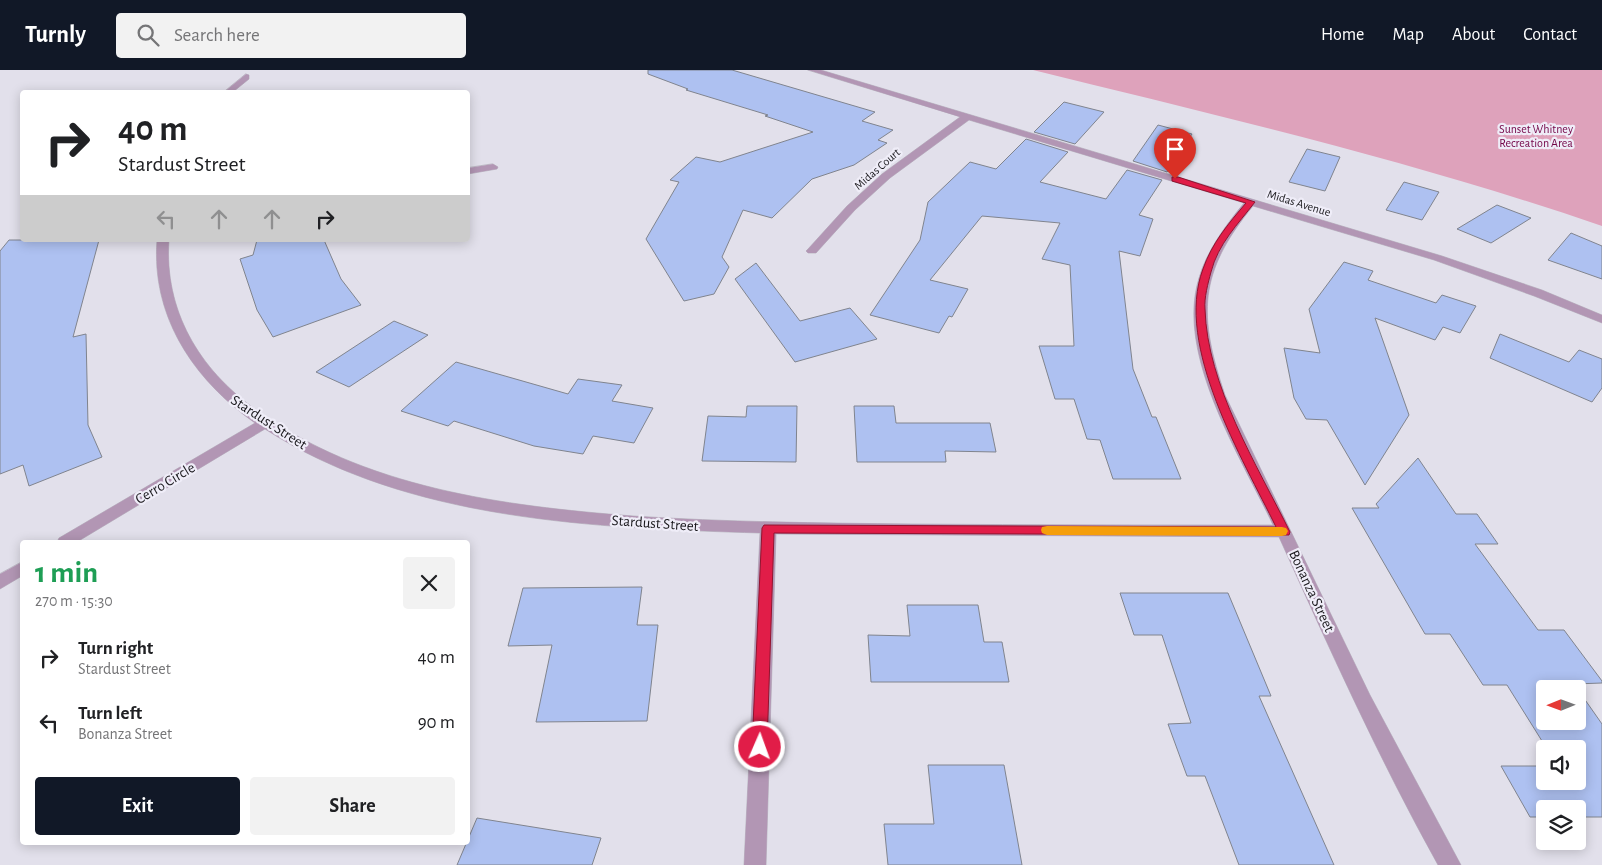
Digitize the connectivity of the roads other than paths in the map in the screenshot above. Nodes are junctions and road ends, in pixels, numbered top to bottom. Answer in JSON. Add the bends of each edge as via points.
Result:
{"nodes":[{"id":1,"x":812,"y":70,"type":"edge"},
{"id":2,"x":246,"y":77,"type":"dead end"},
{"id":3,"x":230,"y":90,"type":"edge"},
{"id":4,"x":967,"y":117,"type":"junction"},
{"id":5,"x":493,"y":167,"type":"dead end"},
{"id":6,"x":470,"y":171,"type":"edge"},
{"id":7,"x":1251,"y":202,"type":"junction"},
{"id":8,"x":163,"y":242,"type":"edge"},
{"id":9,"x":812,"y":251,"type":"dead end"},
{"id":10,"x":1602,"y":319,"type":"edge"},
{"id":11,"x":265,"y":423,"type":"junction"},
{"id":12,"x":768,"y":528,"type":"junction"},
{"id":13,"x":1284,"y":532,"type":"junction"},
{"id":14,"x":68,"y":540,"type":"edge"},
{"id":15,"x":20,"y":569,"type":"edge"},
{"id":16,"x":0,"y":582,"type":"edge"},
{"id":17,"x":755,"y":865,"type":"edge"},
{"id":18,"x":1450,"y":865,"type":"edge"}],
"edges":[{"from":1,"to":4,"type":"street","name":"Midas Avenue"},
{"from":2,"to":3,"type":"street"},
{"from":4,"to":7,"type":"street","name":"Midas Avenue"},
{"from":4,"to":9,"type":"street","name":"Midas Court","via":[[886,176]]},
{"from":5,"to":6,"type":"street"},
{"from":7,"to":10,"type":"street","name":"Midas Avenue","via":[[1438,258]]},
{"from":7,"to":13,"type":"street","name":"Bonanza Street","via":[[1222,237],[1206,271],[1200,308],[1203,345],[1226,415]]},
{"from":8,"to":11,"type":"street","name":"Stardust Street","via":[[162,272],[180,334],[200,366],[231,399]]},
{"from":11,"to":12,"type":"street","name":"Stardust Street","via":[[308,449],[364,472],[429,492],[522,512]]},
{"from":11,"to":14,"type":"street","name":"Cerro Circle"},
{"from":12,"to":13,"type":"street","name":"Stardust Street"},
{"from":12,"to":17,"type":"street"},
{"from":13,"to":18,"type":"street","name":"Bonanza Street","via":[[1374,720]]},
{"from":15,"to":16,"type":"street"}]}
